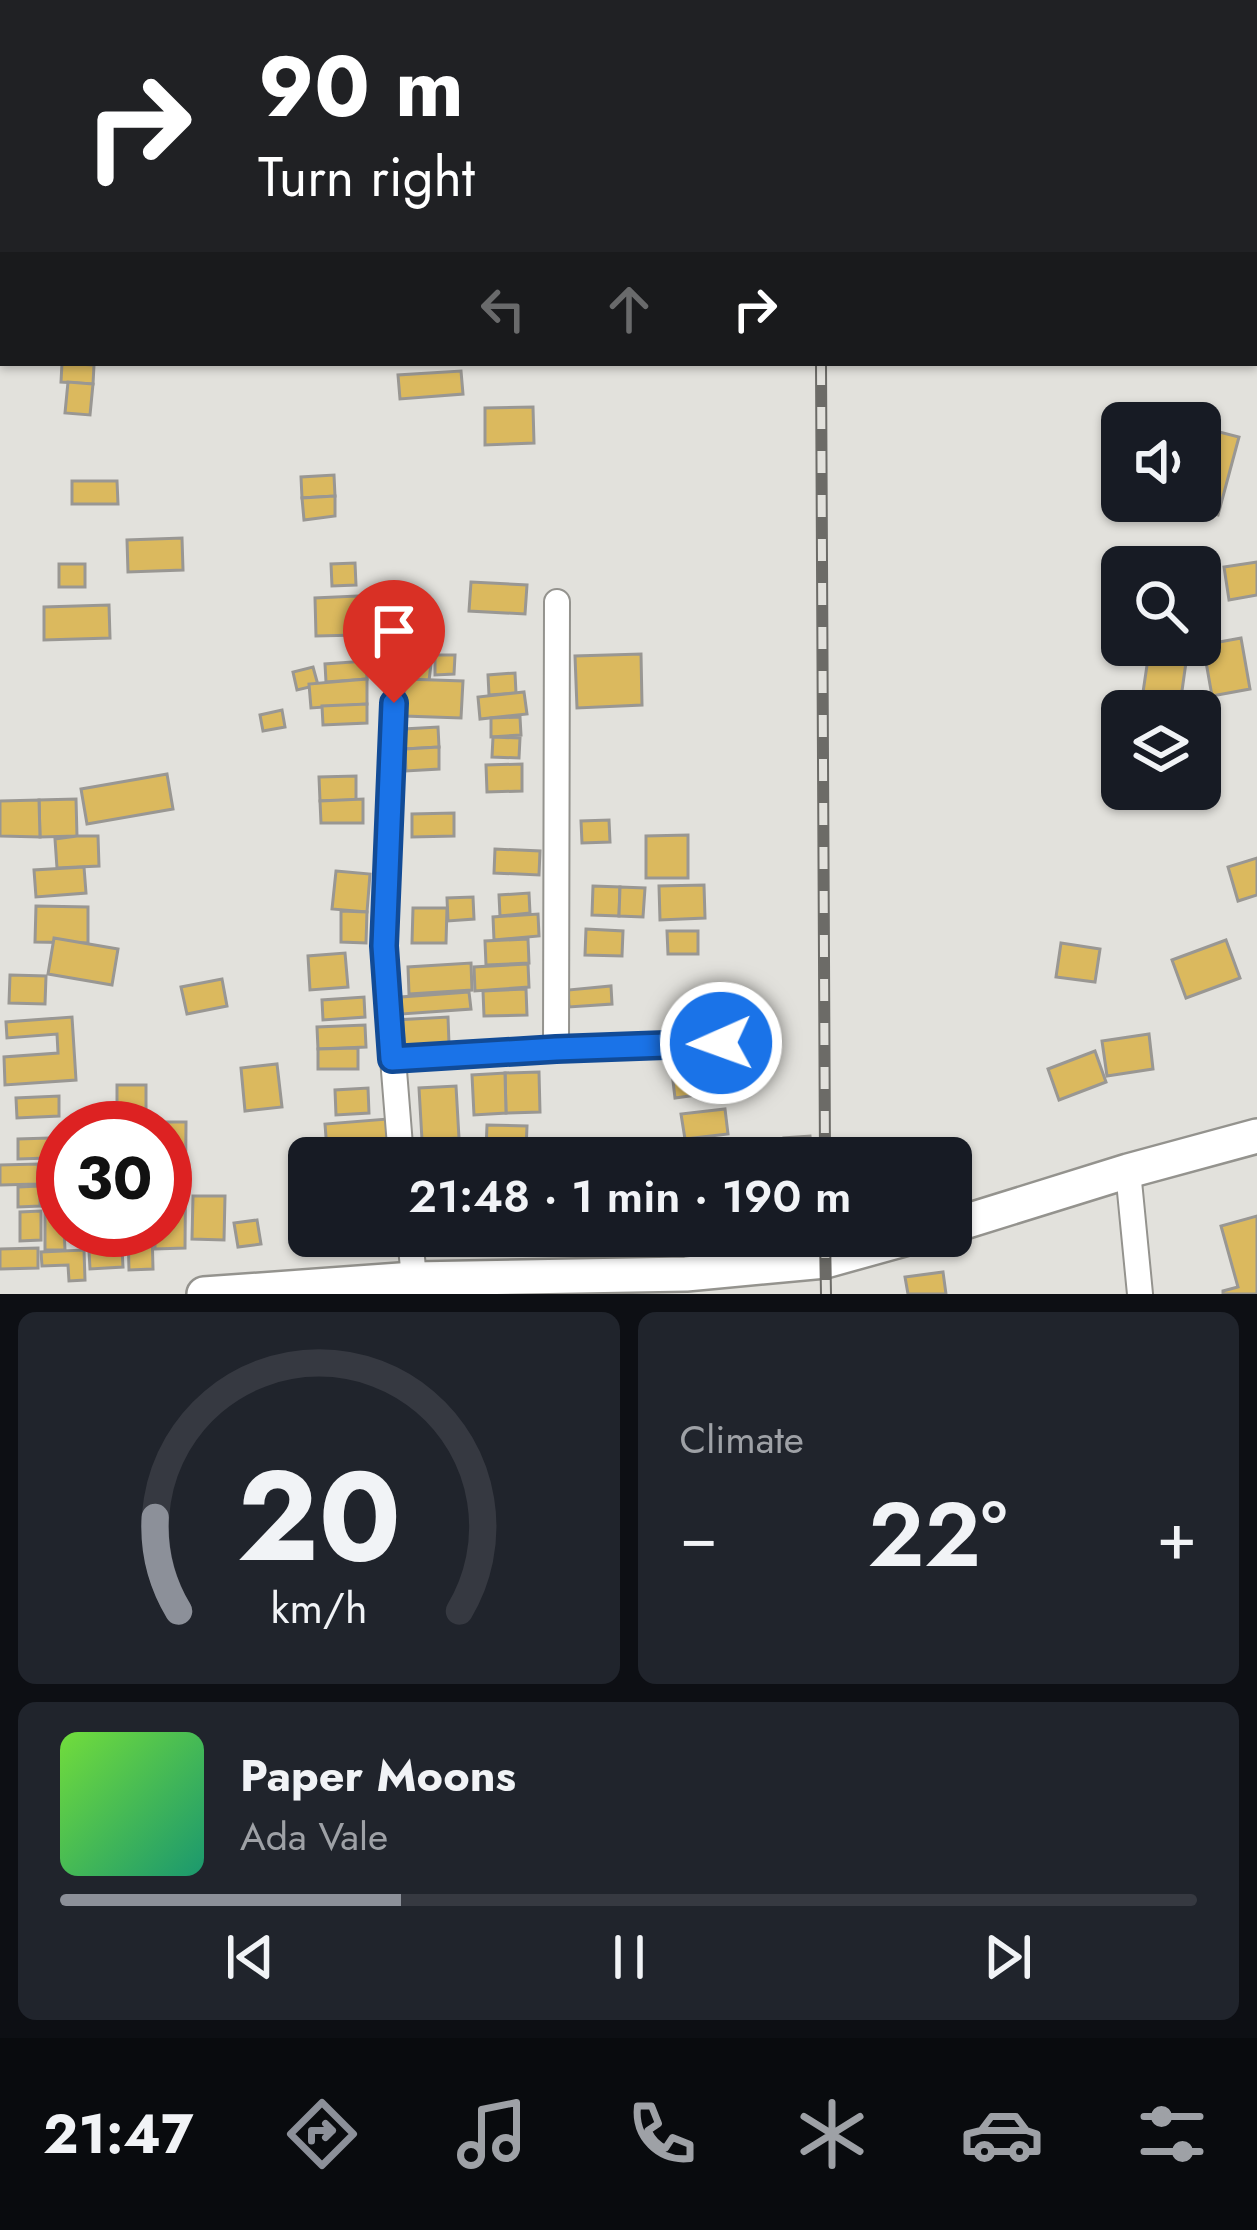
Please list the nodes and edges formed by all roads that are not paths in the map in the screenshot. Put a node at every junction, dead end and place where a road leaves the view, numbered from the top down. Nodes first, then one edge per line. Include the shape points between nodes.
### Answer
1 (557, 602) dead end
2 (394, 703) dead end
3 (721, 1043) dead end
4 (556, 1049) junction
5 (392, 1059) junction
6 (1257, 1136) edge
7 (399, 1137) edge
8 (1128, 1171) junction
9 (972, 1219) edge
10 (411, 1257) edge
11 (840, 1257) edge
12 (413, 1279) junction
13 (204, 1294) edge
14 (1140, 1294) edge

1 - 4 street
2 - 5 street via 384,946
3 - 4 street
4 - 5 street
5 - 7 street
6 - 8 main road
8 - 9 main road
8 - 14 street
10 - 12 street
11 - 12 main road via 686,1274
12 - 13 main road

